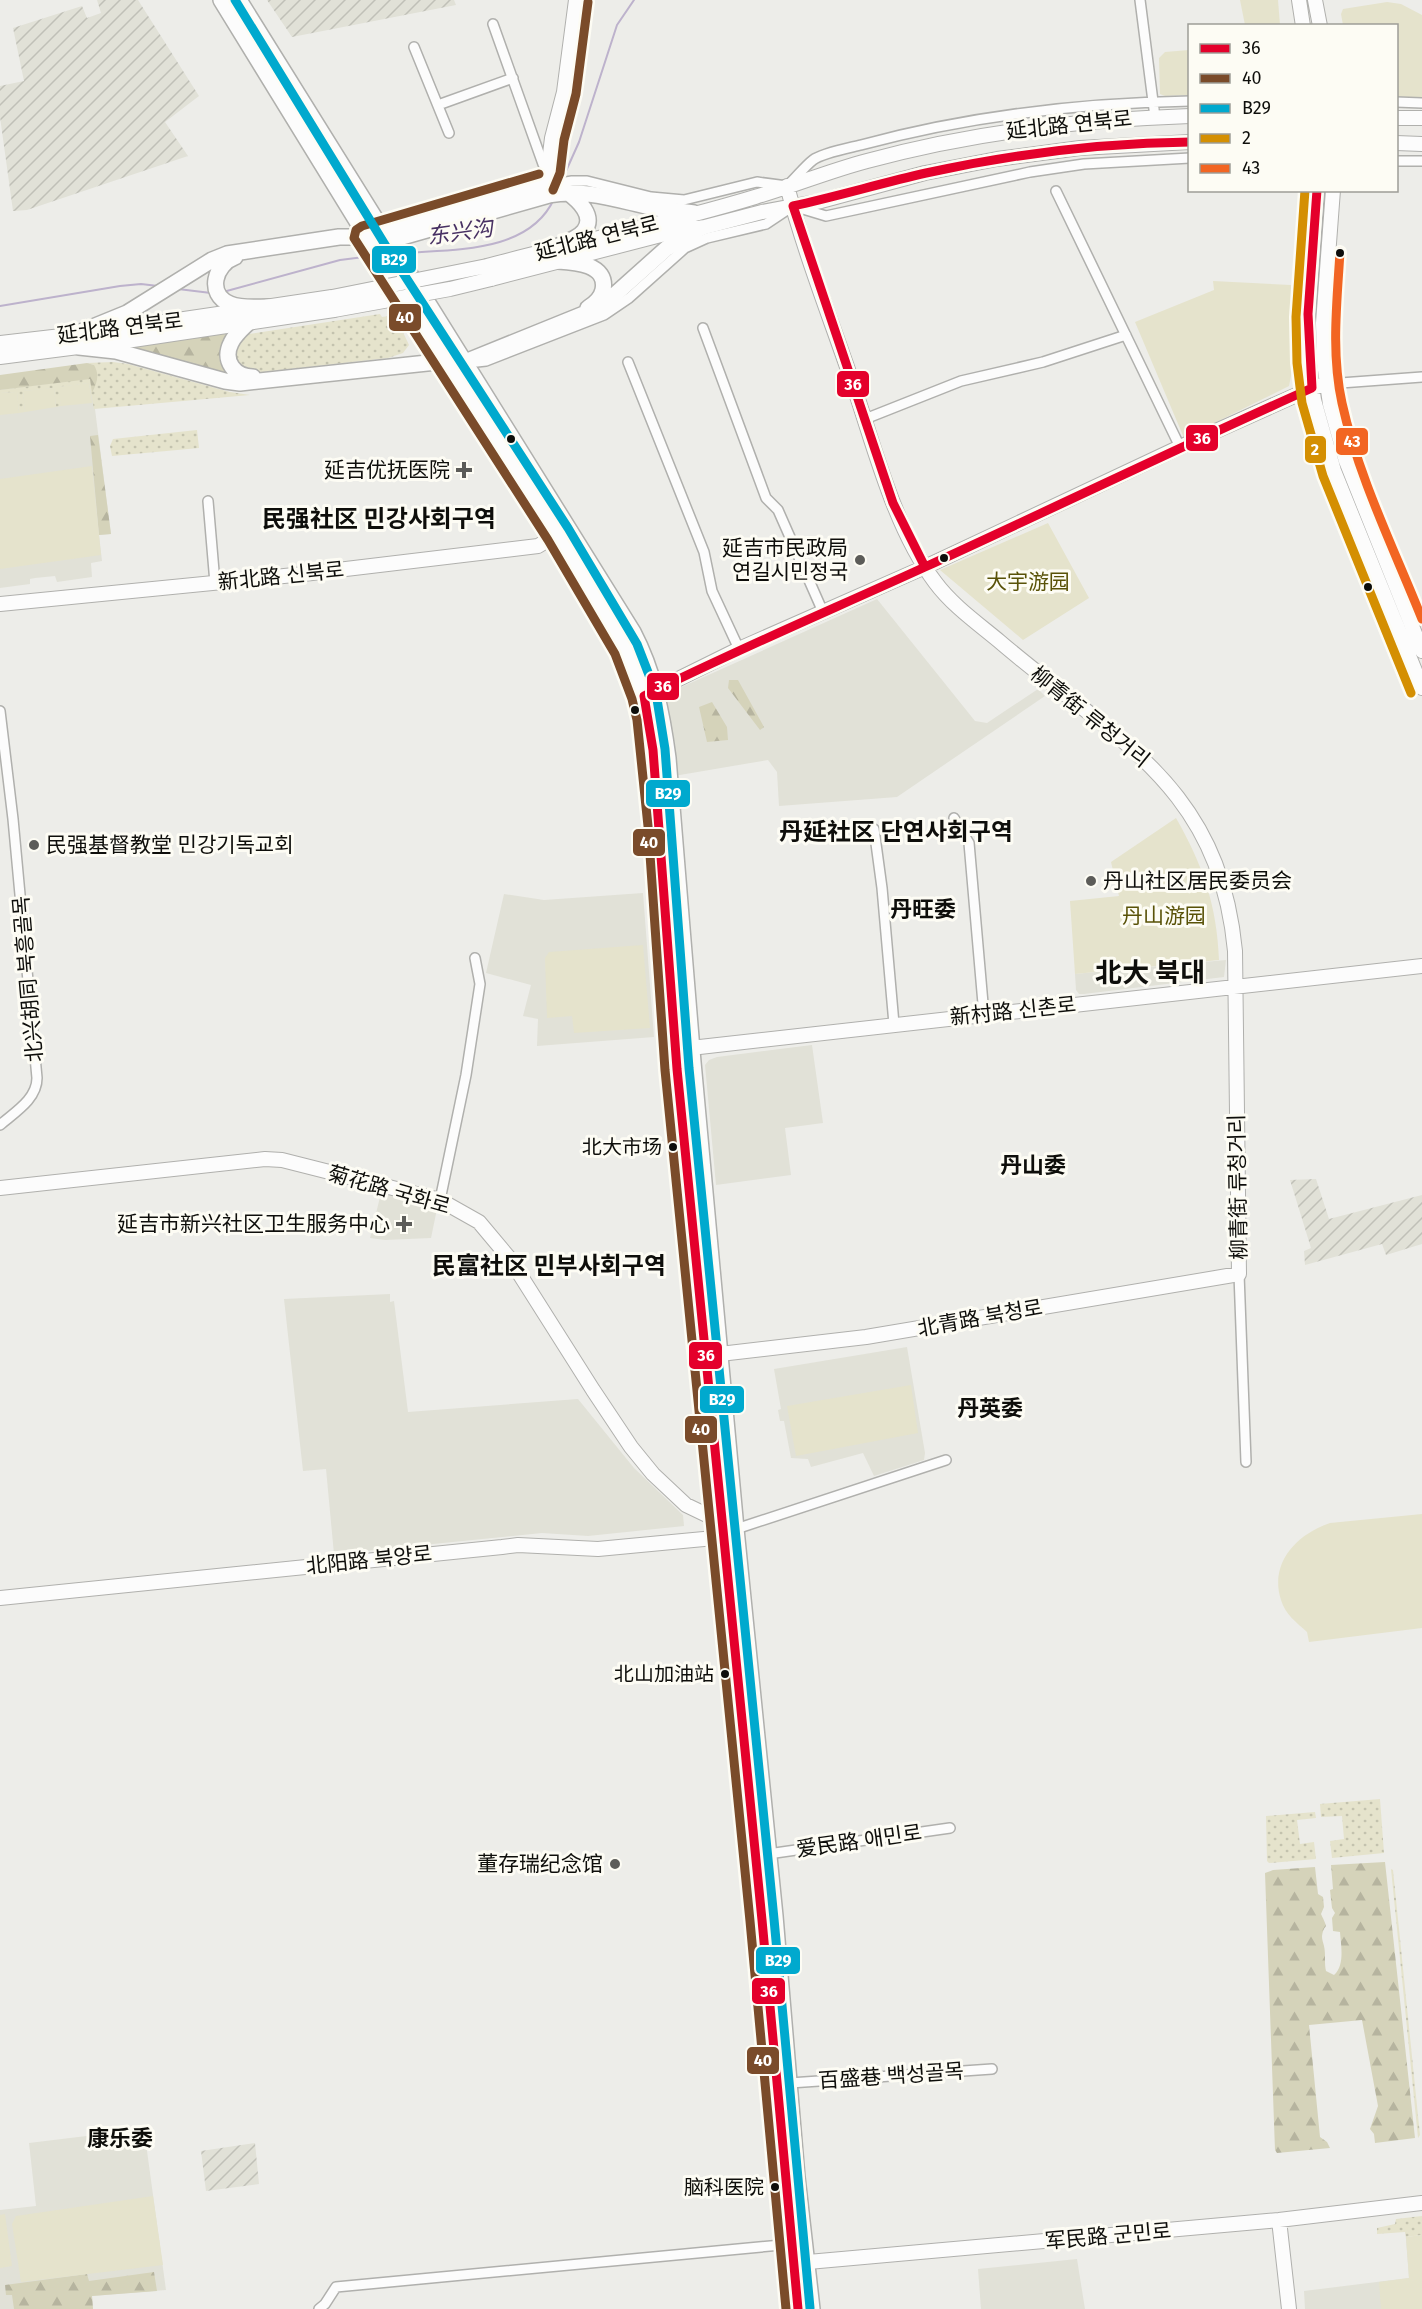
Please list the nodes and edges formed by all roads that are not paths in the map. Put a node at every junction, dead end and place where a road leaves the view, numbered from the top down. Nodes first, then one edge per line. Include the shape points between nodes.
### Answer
1 (221, 0) edge
2 (239, 0) edge
3 (576, 0) edge
4 (1140, 0) edge
5 (1299, 0) edge
6 (1315, 0) edge
7 (493, 24) dead end
8 (1303, 24) edge
9 (1320, 24) edge
10 (414, 47) dead end
11 (513, 78) junction
12 (1153, 101) junction
13 (1188, 101) edge
14 (1398, 102) edge
15 (1422, 103) edge
16 (438, 105) junction
17 (1188, 116) edge
18 (1155, 117) junction
19 (1398, 118) edge
20 (1422, 118) edge
21 (449, 133) dead end
22 (1188, 142) edge
23 (1398, 143) edge
24 (1422, 144) edge
25 (1188, 158) edge
26 (1398, 161) edge
27 (1422, 161) edge
28 (548, 170) junction
29 (788, 186) junction
30 (557, 187) junction
31 (1056, 191) dead end
32 (1317, 192) edge
33 (1333, 192) edge
34 (793, 206) junction
35 (694, 213) junction
36 (700, 228) junction
37 (387, 240) junction
38 (368, 241) junction
39 (556, 254) junction
40 (333, 304) junction
41 (269, 307) junction
42 (250, 321) junction
43 (703, 328) dead end
44 (1126, 335) junction
45 (79, 340) junction
46 (0, 343) edge
47 (0, 357) edge
48 (445, 360) junction
49 (464, 360) junction
50 (628, 362) dead end
51 (1422, 377) edge
52 (1327, 384) junction
53 (1312, 388) junction
54 (865, 419) junction
55 (1180, 447) junction
56 (208, 501) dead end
57 (563, 531) junction
58 (925, 567) junction
59 (215, 583) junction
60 (0, 604) edge
61 (823, 612) junction
62 (739, 649) junction
63 (1422, 651) edge
64 (1422, 688) edge
65 (650, 692) junction
66 (0, 711) edge
67 (954, 818) dead end
68 (874, 829) dead end
69 (475, 958) dead end
70 (1422, 966) edge
71 (1235, 987) junction
72 (984, 1015) junction
73 (894, 1024) junction
74 (684, 1048) junction
75 (0, 1125) edge
76 (0, 1188) edge
77 (440, 1200) junction
78 (1239, 1274) junction
79 (720, 1354) junction
80 (946, 1460) dead end
81 (1246, 1462) dead end
82 (728, 1529) junction
83 (0, 1598) edge
84 (950, 1828) dead end
85 (768, 1854) junction
86 (992, 2069) dead end
87 (790, 2083) junction
88 (1422, 2202) edge
89 (1279, 2220) junction
90 (792, 2244) junction
91 (800, 2263) junction
92 (319, 2309) edge
93 (798, 2309) edge
94 (812, 2309) edge
95 (1289, 2309) edge

1 - 38 main road
2 - 37 main road
3 - 28 street via 564,92
4 - 12 street
5 - 8 street
6 - 9 street
7 - 11 street
10 - 16 street
11 - 16 street
11 - 28 street
12 - 13 street
12 - 18 street
12 - 29 street via 1012,114 899,135 814,159
14 - 15 street
16 - 21 street
17 - 18 street, 延北路 연북로
18 - 29 street, 延北路 연북로 via 1062,124 970,138 867,161
19 - 20 street
22 - 34 street, 延北路 연북로 via 1098,147 998,159
23 - 24 street
25 - 34 street via 1084,164 1030,172 826,216
26 - 27 street
28 - 30 street
29 - 30 street via 757,182 677,200 587,181
29 - 34 street, 柳青街 류청거리
29 - 35 street, 延北路 연북로
30 - 35 main road
30 - 37 main road
30 - 39 main road via 583,205 588,219 583,232
31 - 44 street
32 - 53 street via 1308,317
33 - 52 street via 1323,323
34 - 36 street, 延北路 연북로
34 - 49 street via 766,224 707,238 685,248 604,315 486,362
34 - 54 street, 柳青街 류청거리
35 - 39 street, 延北路 연북로
36 - 39 street, 延北路 연북로
36 - 49 main road via 668,248 601,307
37 - 38 street
37 - 49 main road
38 - 41 main road via 234,257 224,263 217,273 217,290 227,303
38 - 45 main road via 339,237 227,254
38 - 48 main road
39 - 40 street, 延北路 연북로, bridge via 489,273
39 - 49 main road via 593,268 602,277 603,289 597,302
40 - 41 street, 延北路 연북로
40 - 42 street, 延北路 연북로
41 - 45 street, 延北路 연북로 via 96,333
42 - 45 street, 延北路 연북로 via 133,340
42 - 48 main road via 228,352 232,367 245,377
43 - 61 street via 766,498 778,510
44 - 54 street via 1043,362 961,381
44 - 55 street
45 - 46 street, 延北路 연북로
45 - 47 street, 延北路 연북로
45 - 48 main road via 240,383
48 - 57 main road
49 - 57 main road
50 - 62 street via 704,552 712,591
51 - 52 street
52 - 53 street
52 - 63 street via 1346,460
53 - 55 street
53 - 64 street via 1334,471
54 - 58 street, 柳青街 류청거리 via 893,503
55 - 58 street
56 - 59 street
57 - 59 street, 新北路 신북로 via 538,546
57 - 65 main road
58 - 61 street
58 - 71 street, 柳青街 류청거리 via 952,602 1137,751 1175,792 1203,835 1226,893 1235,951
59 - 60 street, 新北路 신북로
61 - 62 street
62 - 65 street
65 - 74 main road
66 - 75 street, 北兴胡同 북흥골목 via 37,1084 30,1099
67 - 72 street via 969,843
68 - 73 street
69 - 77 street via 480,984
70 - 71 street, 新村路 신촌로
71 - 72 street, 新村路 신촌로
71 - 78 street, 柳青街 류청거리
72 - 73 street, 新村路 신촌로
73 - 74 street, 新村路 신촌로
74 - 79 main road
74 - 82 main road
76 - 77 street, 菊花路 국화로 via 266,1159
77 - 82 street, 菊花路 국화로 via 479,1222 494,1238 598,1399 652,1474 686,1505
78 - 79 street, 北青路 북청로 via 866,1337
78 - 81 street
79 - 82 main road
80 - 82 street
82 - 83 street, 北阳路 북양로 via 598,1549 502,1547
82 - 85 main road
82 - 90 main road
84 - 85 street, 爱民路 애민로
85 - 87 main road
86 - 87 street, 百盛巷 백성골목
87 - 91 main road
88 - 89 street, 军民路 군민로
89 - 91 street, 军民路 군민로
89 - 95 street
90 - 91 main road
90 - 92 street via 336,2288
91 - 93 main road
91 - 94 main road

